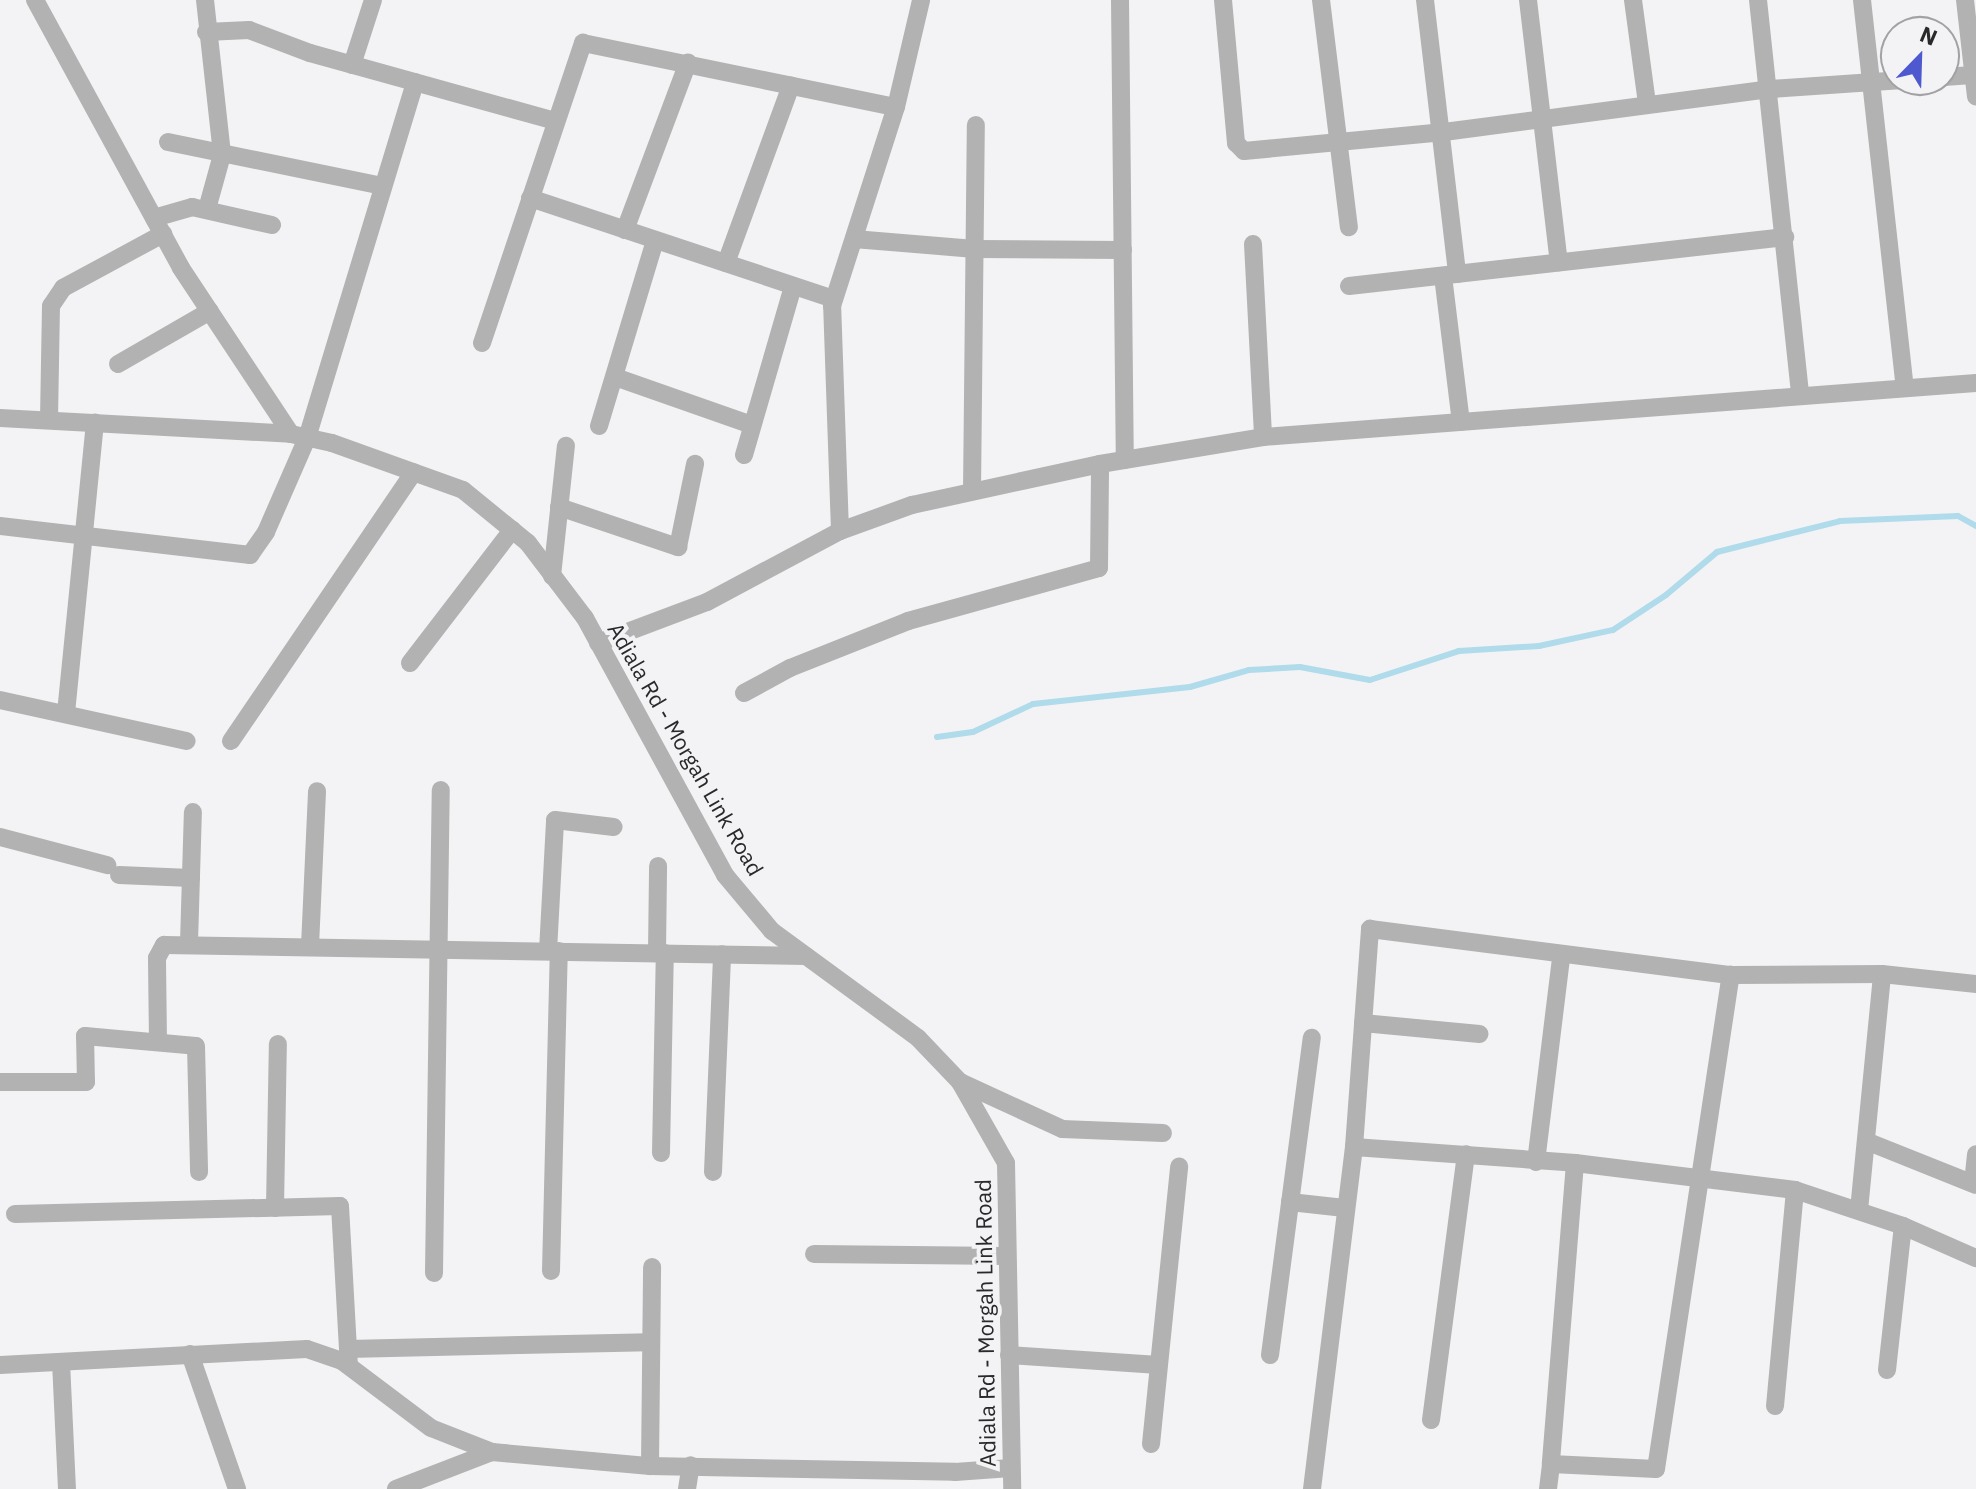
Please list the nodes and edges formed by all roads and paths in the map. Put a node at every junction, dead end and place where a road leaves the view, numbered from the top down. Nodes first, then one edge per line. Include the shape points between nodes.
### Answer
1 (35, 0) edge
2 (205, 0) edge
3 (373, 0) edge
4 (921, 0) edge
5 (1120, 0) edge
6 (1223, 0) edge
7 (1321, 0) edge
8 (1425, 0) edge
9 (1528, 0) edge
10 (1633, 0) edge
11 (1758, 0) edge
12 (1862, 0) edge
13 (1965, 0) edge
14 (206, 32) junction
15 (688, 62) junction
16 (352, 65) junction
17 (1975, 75) edge
18 (1880, 81) edge
19 (415, 82) junction
20 (1872, 82) junction
21 (791, 85) junction
22 (1771, 89) junction
23 (1976, 96) edge
24 (1647, 104) junction
25 (896, 107) junction
26 (1545, 116) junction
27 (556, 121) junction
28 (976, 125) dead end
29 (1444, 132) junction
30 (168, 142) dead end
31 (1340, 142) junction
32 (222, 155) junction
33 (383, 186) junction
34 (530, 198) junction
35 (207, 209) junction
36 (272, 225) dead end
37 (158, 226) junction
38 (1349, 227) dead end
39 (625, 230) junction
40 (1785, 237) junction
41 (854, 239) junction
42 (655, 240) junction
43 (1253, 244) dead end
44 (975, 249) junction
45 (1123, 250) junction
46 (1559, 262) junction
47 (726, 263) junction
48 (1450, 275) junction
49 (793, 286) junction
50 (1349, 286) dead end
51 (834, 299) junction
52 (210, 311) junction
53 (482, 343) dead end
54 (118, 364) dead end
55 (615, 377) junction
56 (1976, 383) edge
57 (1905, 387) junction
58 (1800, 395) junction
59 (0, 418) edge
60 (49, 420) junction
61 (95, 422) junction
62 (1461, 422) junction
63 (752, 425) junction
64 (599, 426) dead end
65 (299, 436) junction
66 (1263, 437) junction
67 (566, 446) dead end
68 (744, 455) dead end
69 (1125, 460) junction
70 (695, 464) dead end
71 (1100, 464) junction
72 (414, 472) junction
73 (972, 491) junction
74 (559, 507) junction
75 (0, 526) edge
76 (512, 530) junction
77 (840, 531) junction
78 (84, 534) junction
79 (552, 576) junction
80 (598, 643) junction
81 (410, 663) dead end
82 (744, 693) dead end
83 (0, 700) edge
84 (66, 713) junction
85 (187, 741) dead end
86 (231, 741) dead end
87 (441, 790) dead end
88 (317, 791) dead end
89 (193, 812) dead end
90 (614, 827) dead end
91 (0, 837) edge
92 (658, 866) dead end
93 (191, 878) junction
94 (189, 943) junction
95 (310, 946) junction
96 (443, 949) junction
97 (554, 951) junction
98 (661, 953) junction
99 (722, 954) junction
100 (806, 956) junction
101 (1561, 957) junction
102 (1882, 974) junction
103 (1731, 975) junction
104 (1976, 984) edge
105 (1363, 1023) junction
106 (1479, 1034) dead end
107 (1312, 1038) dead end
108 (158, 1042) junction
109 (278, 1044) dead end
110 (0, 1082) edge
111 (960, 1082) junction
112 (1163, 1133) dead end
113 (1866, 1141) junction
114 (1354, 1147) junction
115 (661, 1153) dead end
116 (1466, 1154) junction
117 (1976, 1154) edge
118 (1536, 1162) junction
119 (1575, 1163) junction
120 (1179, 1166) dead end
121 (199, 1172) dead end
122 (713, 1172) dead end
123 (1697, 1181) junction
124 (1974, 1184) edge
125 (1795, 1190) junction
126 (1290, 1202) junction
127 (275, 1208) junction
128 (1345, 1208) junction
129 (1859, 1210) junction
130 (15, 1214) dead end
131 (1903, 1226) junction
132 (814, 1254) dead end
133 (1007, 1256) junction
134 (1976, 1258) edge
135 (652, 1267) dead end
136 (551, 1271) dead end
137 (434, 1273) dead end
138 (648, 1342) junction
139 (190, 1354) junction
140 (1009, 1355) junction
141 (1270, 1355) dead end
142 (349, 1358) junction
143 (61, 1362) junction
144 (0, 1365) edge
145 (1159, 1365) junction
146 (1887, 1370) dead end
147 (1775, 1406) dead end
148 (1431, 1420) dead end
149 (1151, 1444) dead end
150 (492, 1452) junction
151 (1551, 1464) junction
152 (691, 1465) junction
153 (650, 1466) junction
154 (1011, 1468) junction
155 (402, 1488) edge
156 (67, 1489) edge
157 (237, 1489) edge
158 (687, 1489) edge
159 (1012, 1489) edge
160 (1312, 1489) edge
161 (1548, 1489) edge

1 - 37 street
2 - 14 street
3 - 16 street
4 - 25 street
5 - 45 street
6 - 31 street via 1237,149
7 - 31 street
8 - 29 street
9 - 26 street
10 - 24 street
11 - 22 street
12 - 20 street
13 - 17 street
14 - 16 street via 249,30
14 - 32 street
15 - 21 street
15 - 27 street via 583,43
15 - 39 street
16 - 19 street
17 - 23 street
18 - 20 street
19 - 27 street
19 - 33 street
20 - 22 street
20 - 57 street
21 - 25 street
21 - 47 street
22 - 24 street
22 - 40 street
24 - 26 street
25 - 41 street
26 - 29 street
26 - 46 street
27 - 34 street
28 - 44 street
29 - 31 street
29 - 48 street
30 - 32 street
31 - 38 street
32 - 33 street
32 - 35 street
33 - 65 street
34 - 39 street
34 - 53 street
35 - 36 street
35 - 37 street via 192,207
37 - 52 street
37 - 60 street via 63,288 51,306
39 - 42 street
40 - 46 street
40 - 58 street
41 - 44 street
41 - 51 street
42 - 47 street
42 - 55 street
43 - 66 street
44 - 45 street
44 - 73 street
45 - 69 street
46 - 48 street
47 - 49 street
48 - 50 street
48 - 62 street
49 - 51 street
49 - 63 street
51 - 77 street
52 - 54 street
52 - 65 street
55 - 63 street
55 - 64 street
56 - 57 street
57 - 58 street
58 - 62 street
59 - 60 street, Adiala Rd - Morgah Link Road
60 - 61 street, Adiala Rd - Morgah Link Road
61 - 65 street, Adiala Rd - Morgah Link Road
61 - 78 street
62 - 66 street
63 - 68 street
65 - 72 street, Adiala Rd - Morgah Link Road
65 - 78 street via 266,532 250,555
66 - 69 street
67 - 74 street
69 - 71 street
70 - 74 street via 678,547
71 - 73 street
71 - 82 street via 1099,568 908,621 790,668
72 - 76 street, Adiala Rd - Morgah Link Road via 463,490
72 - 86 street
73 - 77 street via 912,505
74 - 79 street
75 - 78 street
76 - 79 street, Adiala Rd - Morgah Link Road
76 - 81 street
77 - 80 street via 707,602
78 - 84 street
79 - 80 street, Adiala Rd - Morgah Link Road
80 - 100 street, Adiala Rd - Morgah Link Road via 725,875 772,931
83 - 84 street
84 - 85 street
87 - 96 street
88 - 95 street
89 - 93 street
90 - 97 street via 555,820
91 - 93 street via 113,870
92 - 98 street
93 - 94 street
94 - 95 street
94 - 108 street via 164,945 157,958
95 - 96 street
96 - 97 street
96 - 137 street
97 - 98 street
97 - 136 street
98 - 99 street
98 - 115 street
99 - 100 street
99 - 122 street
100 - 111 street, Adiala Rd - Morgah Link Road via 918,1038
101 - 103 street
101 - 105 street via 1370,929
101 - 118 street
102 - 103 street
102 - 104 street
102 - 113 street
103 - 123 street
105 - 106 street
105 - 114 street
107 - 126 street
108 - 110 street via 85,1036 86,1082
108 - 121 street via 196,1046
109 - 127 street
111 - 112 street via 1062,1129
111 - 133 street, Adiala Rd - Morgah Link Road via 1006,1163
113 - 124 street
113 - 129 street
114 - 116 street
114 - 128 street
116 - 118 street
116 - 148 street
117 - 124 street
118 - 119 street
119 - 123 street
119 - 151 street
120 - 145 street
123 - 125 street
123 - 151 street via 1656,1469
125 - 129 street
125 - 147 street
126 - 128 street
126 - 141 street
127 - 130 street
127 - 142 street via 340,1206
128 - 160 street
129 - 131 street
131 - 134 street
131 - 146 street
132 - 133 street
133 - 140 street, Adiala Rd - Morgah Link Road
135 - 138 street
138 - 142 street
138 - 153 street
139 - 142 street via 307,1349
139 - 143 street
139 - 157 street
140 - 145 street
140 - 154 street, Adiala Rd - Morgah Link Road
142 - 150 street via 431,1428
143 - 144 street
143 - 156 street
145 - 149 street
150 - 153 street
150 - 155 street
151 - 161 street
152 - 153 street
152 - 154 street via 955,1472
152 - 158 street
154 - 159 street, Adiala Rd - Morgah Link Road

